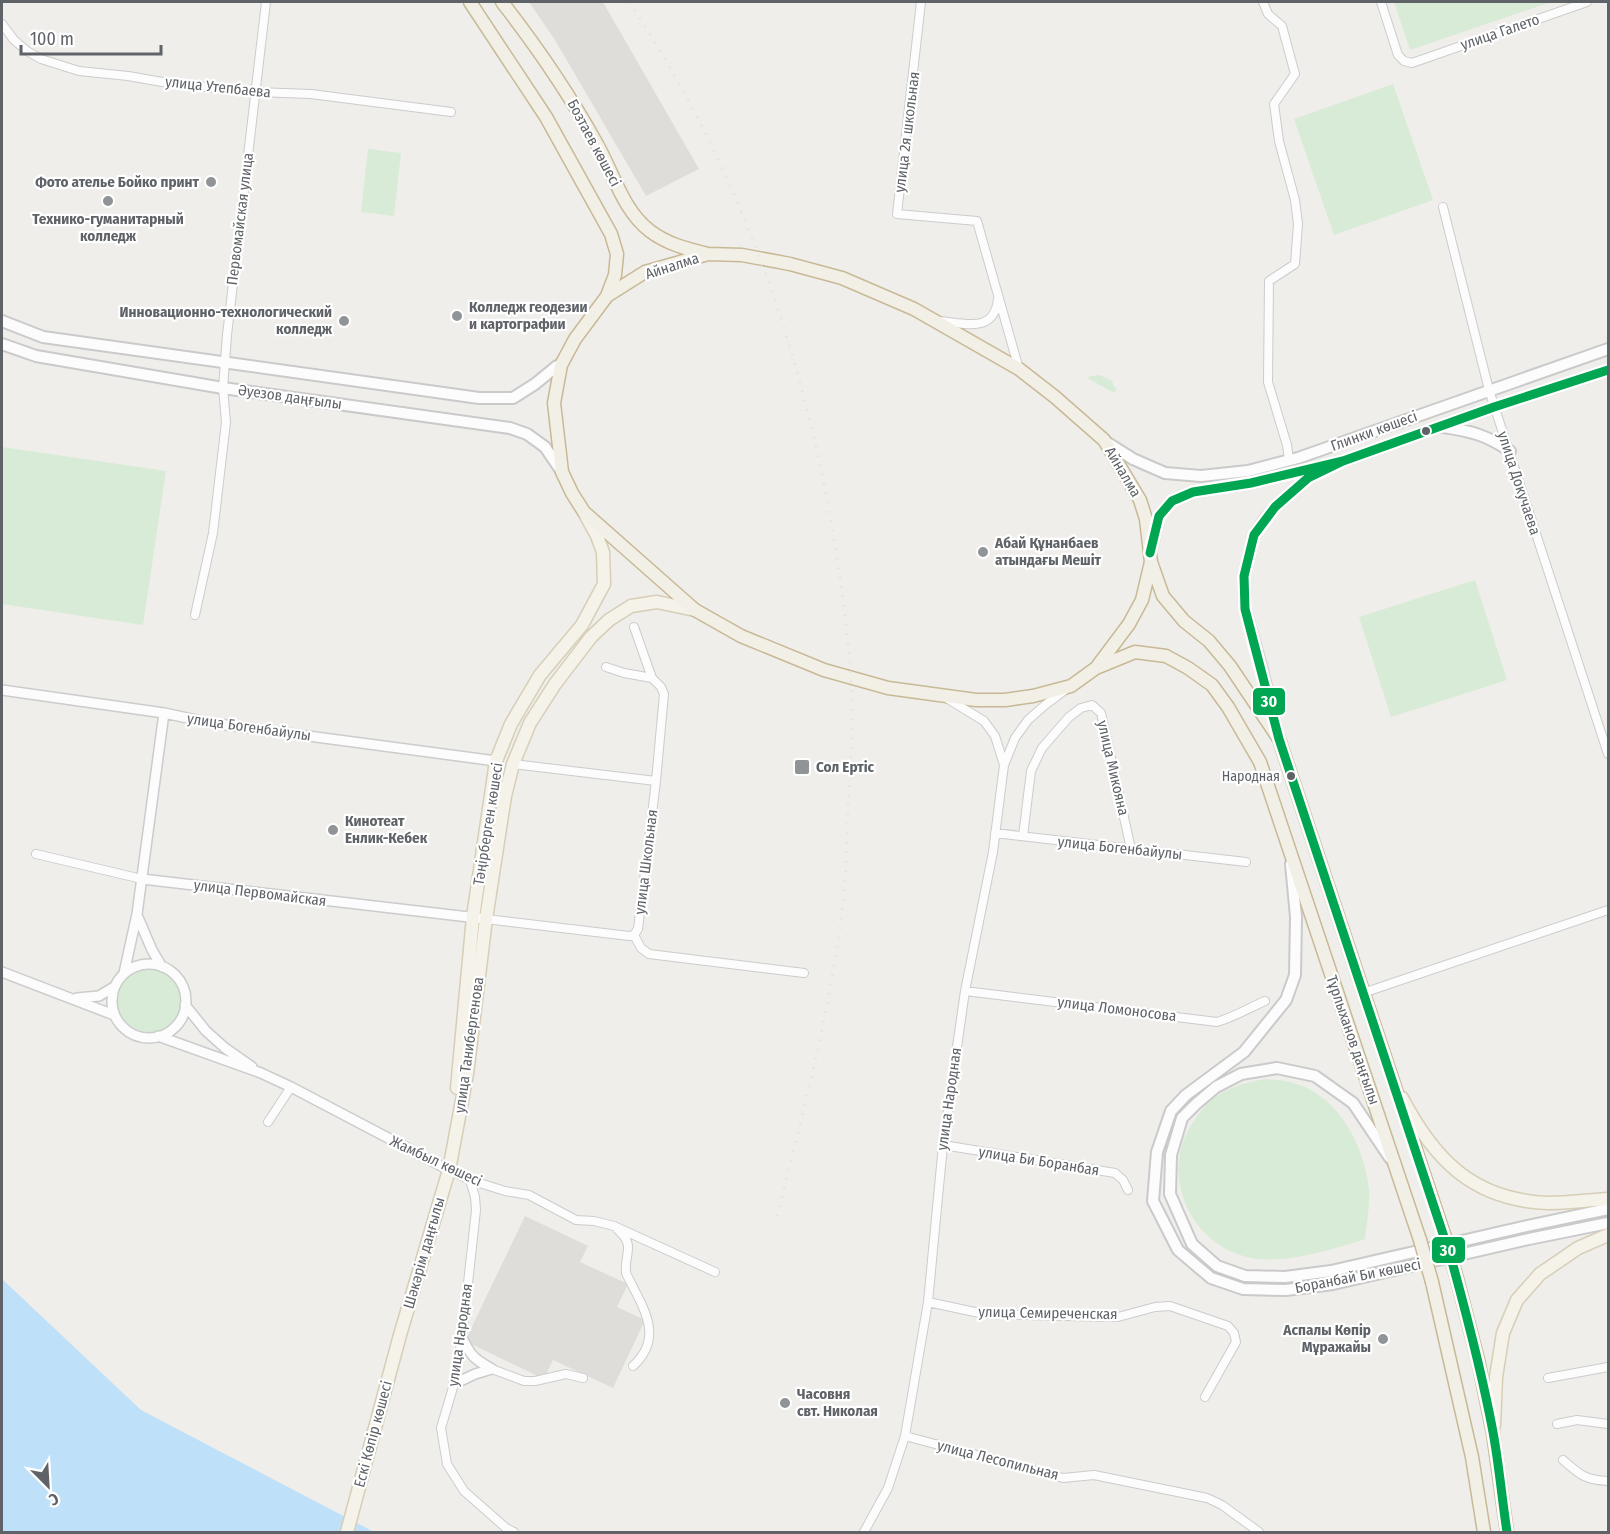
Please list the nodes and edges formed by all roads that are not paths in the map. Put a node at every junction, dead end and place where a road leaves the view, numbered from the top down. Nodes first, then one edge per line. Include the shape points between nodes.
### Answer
1 (266, 2) edge
2 (470, 2) edge
3 (502, 2) edge
4 (921, 2) edge
5 (1263, 2) edge
6 (1381, 2) edge
7 (1587, 2) edge
8 (2, 24) edge
9 (255, 92) junction
10 (451, 112) dead end
11 (1443, 207) dead end
12 (708, 254) junction
13 (999, 295) junction
14 (607, 296) junction
15 (937, 320) junction
16 (2, 321) edge
17 (2, 345) edge
18 (1608, 349) edge
19 (225, 363) junction
20 (561, 365) junction
21 (1019, 369) junction
22 (1608, 370) edge
23 (224, 388) junction
24 (1489, 390) junction
25 (1494, 407) junction
26 (1440, 427) junction
27 (1104, 441) junction
28 (1510, 451) junction
29 (1289, 460) junction
30 (1343, 461) junction
31 (562, 472) junction
32 (584, 512) junction
33 (1150, 558) junction
34 (695, 610) junction
35 (195, 615) dead end
36 (634, 627) dead end
37 (606, 667) dead end
38 (1096, 668) junction
39 (652, 678) junction
40 (1071, 686) junction
41 (2, 690) edge
42 (942, 695) junction
43 (164, 713) junction
44 (1279, 739) junction
45 (1608, 749) edge
46 (496, 761) junction
47 (513, 764) junction
48 (1004, 765) junction
49 (656, 781) junction
50 (995, 832) junction
51 (1023, 837) junction
52 (1131, 849) junction
53 (1290, 851) junction
54 (36, 854) dead end
55 (1246, 862) dead end
56 (141, 879) junction
57 (1608, 910) edge
58 (137, 914) junction
59 (479, 918) junction
60 (634, 935) junction
61 (162, 967) junction
62 (2, 972) edge
63 (124, 973) junction
64 (804, 973) dead end
65 (114, 987) junction
66 (965, 992) junction
67 (1363, 993) junction
68 (72, 998) junction
69 (1265, 1002) dead end
70 (185, 1005) junction
71 (114, 1015) junction
72 (158, 1036) junction
73 (261, 1073) junction
74 (1389, 1073) junction
75 (291, 1087) junction
76 (268, 1122) dead end
77 (943, 1145) junction
78 (1397, 1168) junction
79 (449, 1170) junction
80 (470, 1180) junction
81 (1128, 1190) dead end
82 (1608, 1199) edge
83 (1608, 1209) edge
84 (1608, 1223) edge
85 (614, 1226) junction
86 (1608, 1235) edge
87 (715, 1272) dead end
88 (928, 1302) junction
89 (400, 1335) joint
90 (462, 1338) junction
91 (633, 1366) dead end
92 (1608, 1367) edge
93 (492, 1369) junction
94 (582, 1378) dead end
95 (1548, 1378) dead end
96 (454, 1384) junction
97 (1205, 1397) dead end
98 (1557, 1424) dead end
99 (1608, 1424) edge
100 (1493, 1433) junction
101 (904, 1436) junction
102 (1563, 1460) dead end
103 (1608, 1481) edge
104 (347, 1533) edge
105 (514, 1533) edge
106 (864, 1533) edge
107 (1259, 1533) edge
108 (1484, 1533) edge
109 (1506, 1533) edge

1 - 9 street, Первомайская улица
2 - 14 highway, Бозтаев көшесі via 546,117 610,234 617,254
3 - 12 highway, Бозтаев көшесі via 566,93 638,220 674,245
4 - 13 street, улица 2я школьная via 897,214 976,221
5 - 29 street via 1268,14 1282,26 1295,74 1274,104 1295,201 1295,264 1269,281 1269,382
6 - 7 street, улица Галето via 1398,55 1404,62 1413,63
8 - 9 street, улица Утепбаева via 27,51 79,71
9 - 10 street, улица Утепбаева via 311,94
9 - 19 street, Первомайская улица
11 - 24 street, улица Докучаева
12 - 14 highway, Айналма via 645,272
12 - 15 highway, Айналма via 742,255 842,278
13 - 15 street via 997,311 983,323
13 - 21 street, улица 2я школьная
14 - 20 highway, Айналма via 574,339
15 - 21 highway, Айналма
16 - 19 main road, Әуезов даңғылы via 43,337
17 - 23 main road, Әуезов даңғылы via 36,356
18 - 24 main road, Глинки көшесі
19 - 20 main road, Әуезов даңғылы via 479,398 513,398
19 - 23 street, Первомайская улица
20 - 31 highway, Айналма via 554,403
21 - 27 highway, Айналма
22 - 25 main road, Глинки көшесі
23 - 31 main road, Әуезов даңғылы via 510,428 545,447
23 - 35 street, Первомайская улица via 226,422 213,533
24 - 25 street, улица Докучаева
24 - 29 main road, Глинки көшесі
25 - 26 main road, Глинки көшесі
25 - 28 street, улица Докучаева
26 - 28 main road via 1478,434
26 - 30 main road, Глинки көшесі
27 - 29 main road, Глинки көшесі via 1132,459 1165,472 1201,476 1248,471
27 - 33 highway, Айналма via 1140,500
28 - 45 street, улица Докучаева
30 - 33 main road, Глинки көшесі via 1193,492 1172,501 1159,516
30 - 44 main road via 1308,478 1270,512 1254,535 1244,576 1245,609
31 - 32 highway, Айналма
32 - 34 highway, Айналма
32 - 46 main road, Тәңірберген көшесі via 603,552 604,584 582,625 540,675 511,724
33 - 38 highway, Айналма via 1142,600
33 - 44 highway, Тұрлыханов даңғылы via 1163,596 1230,666
34 - 42 highway, Айналма via 741,636 824,670 888,688
34 - 47 main road, Тәңірберген көшесі via 657,602 631,606 609,620 555,684 530,723
36 - 39 street, улица Школьная
37 - 39 street
38 - 40 highway, Айналма
38 - 53 highway, Тұрлыханов даңғылы via 1135,652 1166,656 1212,685 1260,762
39 - 49 street, улица Школьная via 664,694
40 - 42 highway, Айналма via 1005,700
40 - 48 street, улица Народная via 1028,720
41 - 43 street, улица Богенбайулы
42 - 48 street via 984,721 995,736
43 - 46 street, улица Богенбайулы via 211,723
43 - 56 street
44 - 67 highway, Тұрлыханов даңғылы
46 - 59 main road, Тәңірберген көшесі
47 - 49 street
47 - 59 main road, Тәңірберген көшесі
48 - 50 street, улица Народная
49 - 60 street, улица Школьная via 638,929
50 - 51 street, улица Богенбайулы
50 - 66 street, улица Народная
51 - 52 street, улица Богенбайулы
51 - 52 street, улица Микояна via 1031,771 1042,748 1069,717 1092,705 1101,713
52 - 55 street, улица Богенбайулы
53 - 78 highway, Тұрлыханов даңғылы
53 - 84 main road, Боранбай Би көшесі via 1296,975 1286,1000 1244,1052 1186,1095 1171,1111 1157,1152 1153,1201 1178,1250 1210,1278 1243,1289 1286,1290 1333,1284
54 - 56 street, улица Первомайская
56 - 58 street
56 - 59 street, улица Первомайская
57 - 67 street
58 - 61 street
58 - 63 street
59 - 60 street, улица Школьная
59 - 79 main road, улица Танибергенова via 466,1074
60 - 64 street via 649,954
61 - 63 street via 138,965
61 - 70 street via 180,982
62 - 68 street
63 - 65 street
65 - 68 street via 92,998
65 - 71 street
66 - 69 street, улица Ломоносова via 1217,1022
66 - 77 street, улица Народная
67 - 74 highway, Тұрлыханов даңғылы
68 - 71 street
70 - 72 street via 176,1026
70 - 73 street, Жамбыл көшесі via 225,1048
71 - 72 street via 134,1035
72 - 73 street, Жамбыл көшесі
73 - 75 street, Жамбыл көшесі
74 - 82 main road via 1415,1122 1436,1151 1456,1172 1483,1189 1513,1199 1549,1203
74 - 100 highway, Тұрлыханов даңғылы, bridge via 1456,1275
75 - 76 street
75 - 79 street, Жамбыл көшесі
77 - 81 street, улица Би Боранбая via 1115,1173
77 - 88 street, улица Народная
78 - 83 main road, Боранбай Би көшесі via 1353,1103 1315,1076 1277,1068 1241,1074 1216,1087 1182,1118 1170,1155 1170,1194 1192,1244 1217,1266 1245,1276 1285,1277 1331,1271
78 - 108 highway, Тұрлыханов даңғылы, bridge via 1432,1282 1472,1457
79 - 80 street, Жамбыл көшесі
79 - 89 main road, Шәкәрім даңғылы
80 - 85 street, Жамбыл көшесі via 529,1195 576,1220
80 - 90 street, улица Народная via 476,1210
85 - 87 street, Жамбыл көшесі
85 - 91 street via 629,1246 626,1273 649,1322 649,1344
86 - 100 main road via 1578,1248 1540,1274 1517,1300 1503,1333
88 - 97 street, улица Семиреченская via 984,1314 1118,1317 1170,1306 1193,1313 1228,1326 1236,1342
88 - 101 street, улица Народная
89 - 104 main road, Ескі Көпір көшесі
90 - 93 street via 476,1360
90 - 96 street, улица Народная
92 - 95 street
93 - 94 street via 524,1381 566,1374
93 - 96 street
96 - 105 street, улица Народная via 441,1428 447,1464 464,1491
98 - 99 street via 1577,1420
100 - 109 highway, Тұрлыханов даңғылы
101 - 106 street, улица Народная via 888,1488
101 - 107 street, улица Лесопильная via 1063,1478 1094,1475 1207,1498
102 - 103 street via 1580,1476

